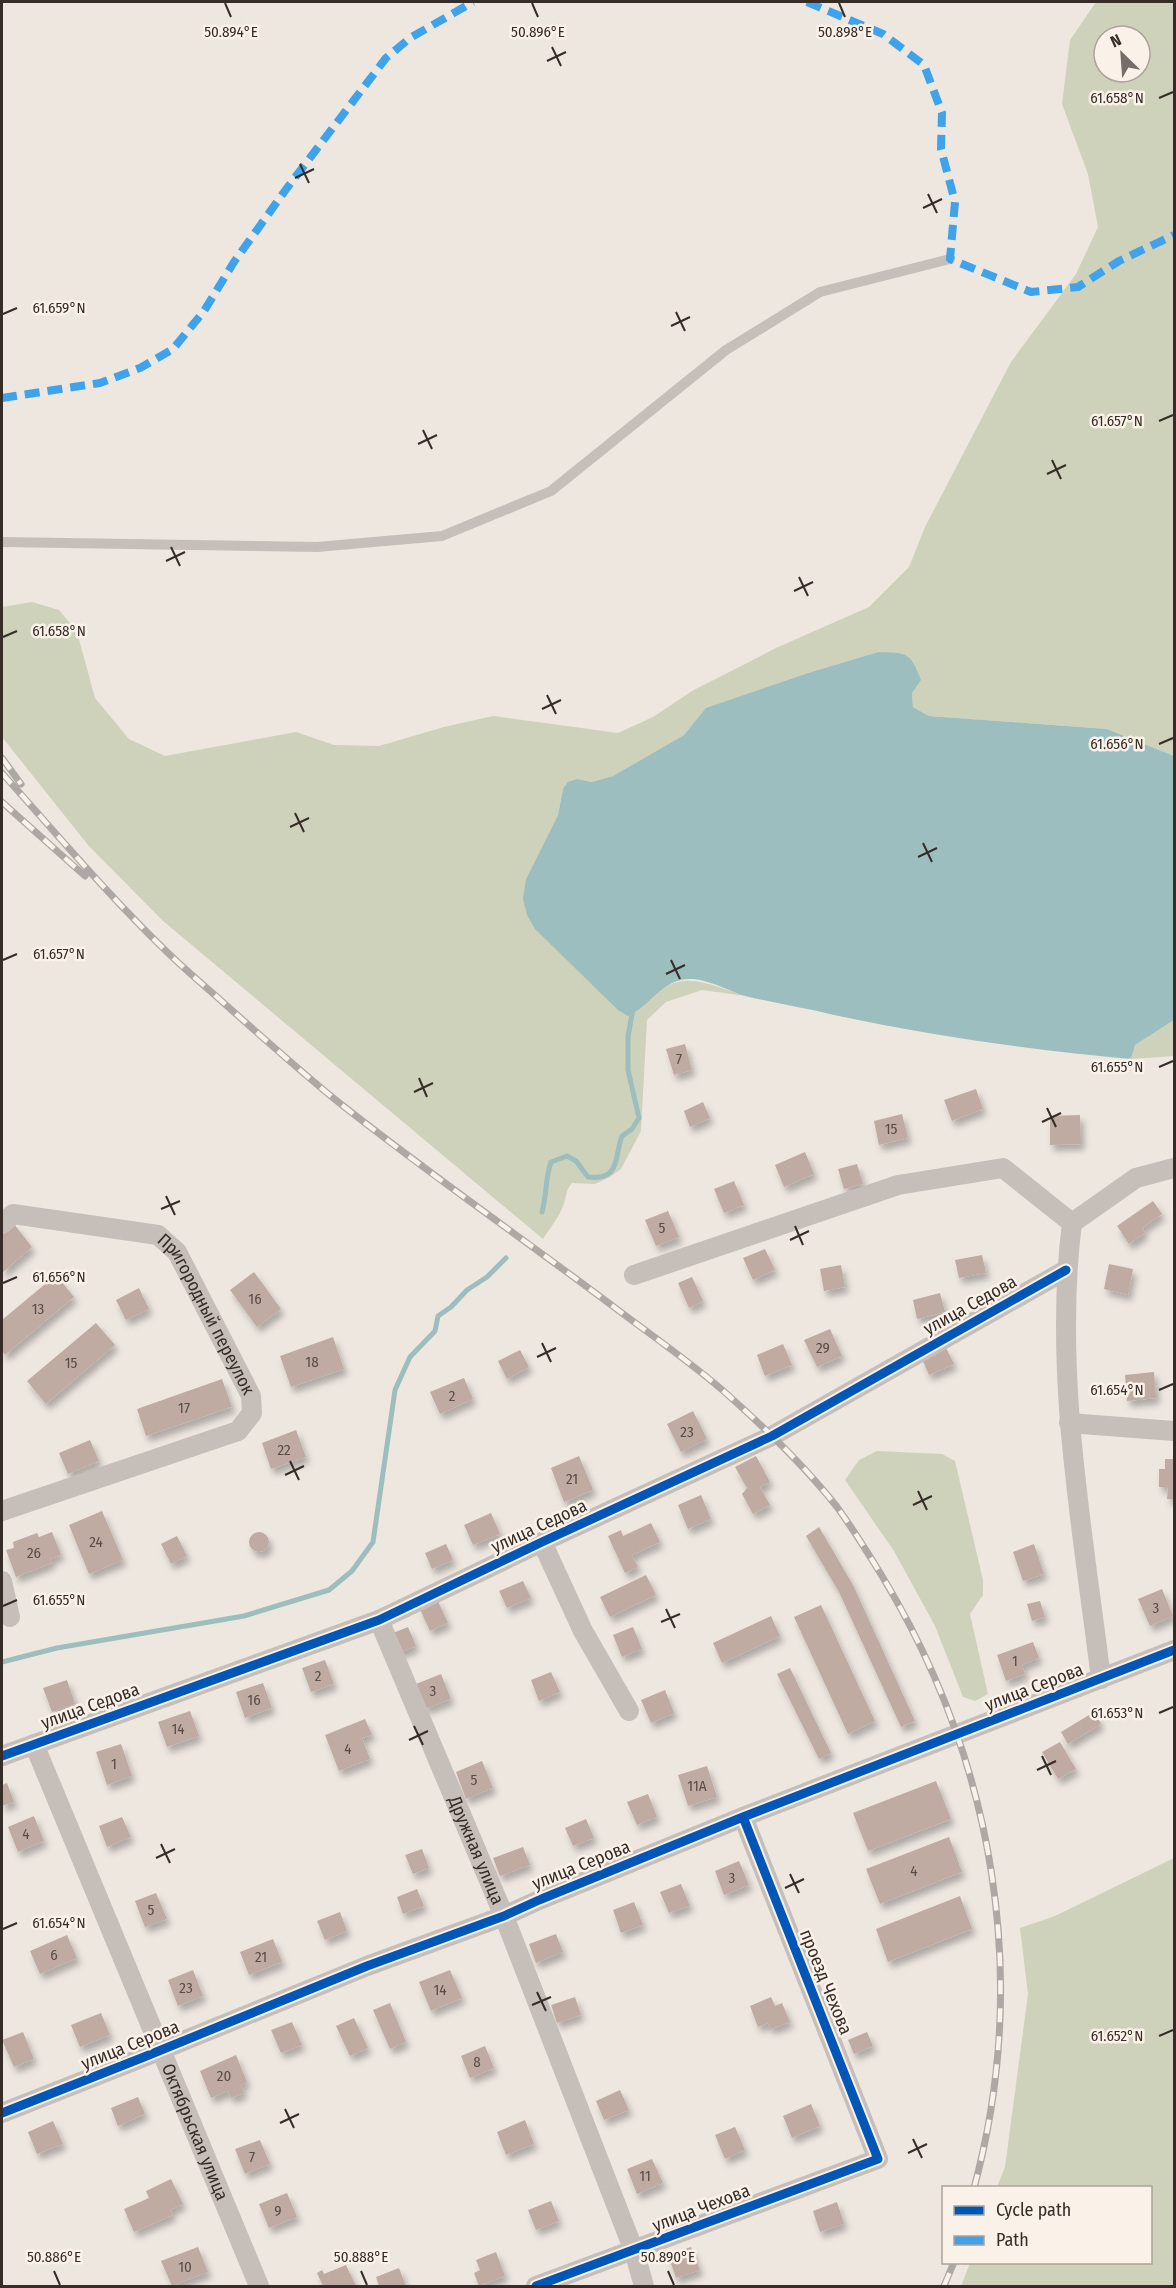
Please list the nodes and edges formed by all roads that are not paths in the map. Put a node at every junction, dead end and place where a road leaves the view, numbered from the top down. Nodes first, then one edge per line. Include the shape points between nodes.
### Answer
1 (950, 259) dead end
2 (2, 542) edge
3 (1174, 1168) edge
4 (7, 1219) edge
5 (1072, 1223) junction
6 (1066, 1270) junction
7 (634, 1275) dead end
8 (1069, 1423) junction
9 (1174, 1431) edge
10 (2, 1511) edge
11 (542, 1542) junction
12 (2, 1581) edge
13 (10, 1617) dead end
14 (379, 1620) junction
15 (1174, 1650) edge
16 (1101, 1679) junction
17 (629, 1711) dead end
18 (34, 1744) junction
19 (2, 1756) edge
20 (743, 1817) junction
21 (504, 1916) junction
22 (161, 2050) junction
23 (2, 2113) edge
24 (878, 2159) joint
25 (634, 2251) junction
26 (259, 2286) edge
27 (536, 2286) edge
28 (644, 2286) edge

1 - 2 lane via 820,292 726,350 551,491 442,536 317,547
3 - 5 street via 1136,1178
4 - 10 street, Пригородный переулок via 158,1235 177,1252 251,1396 252,1413 238,1431
5 - 6 street
5 - 7 street via 1003,1168 898,1185
6 - 8 street
6 - 11 street, улица Седова via 771,1436
8 - 9 street
8 - 16 street
11 - 14 street, улица Седова
11 - 17 street via 583,1630
12 - 13 street
14 - 18 street, улица Седова
14 - 21 street, Дружная улица
15 - 16 street, улица Серова
16 - 20 street, улица Серова
18 - 19 street, улица Седова
18 - 22 street, Октябрьская улица
20 - 21 street, улица Серова
20 - 24 street, проезд Чехова
21 - 22 street, улица Серова via 367,1966
21 - 25 street, Дружная улица
22 - 23 street, улица Серова
22 - 26 street, Октябрьская улица
24 - 25 street, улица Чехова
25 - 27 street, улица Чехова
25 - 28 street, Дружная улица

